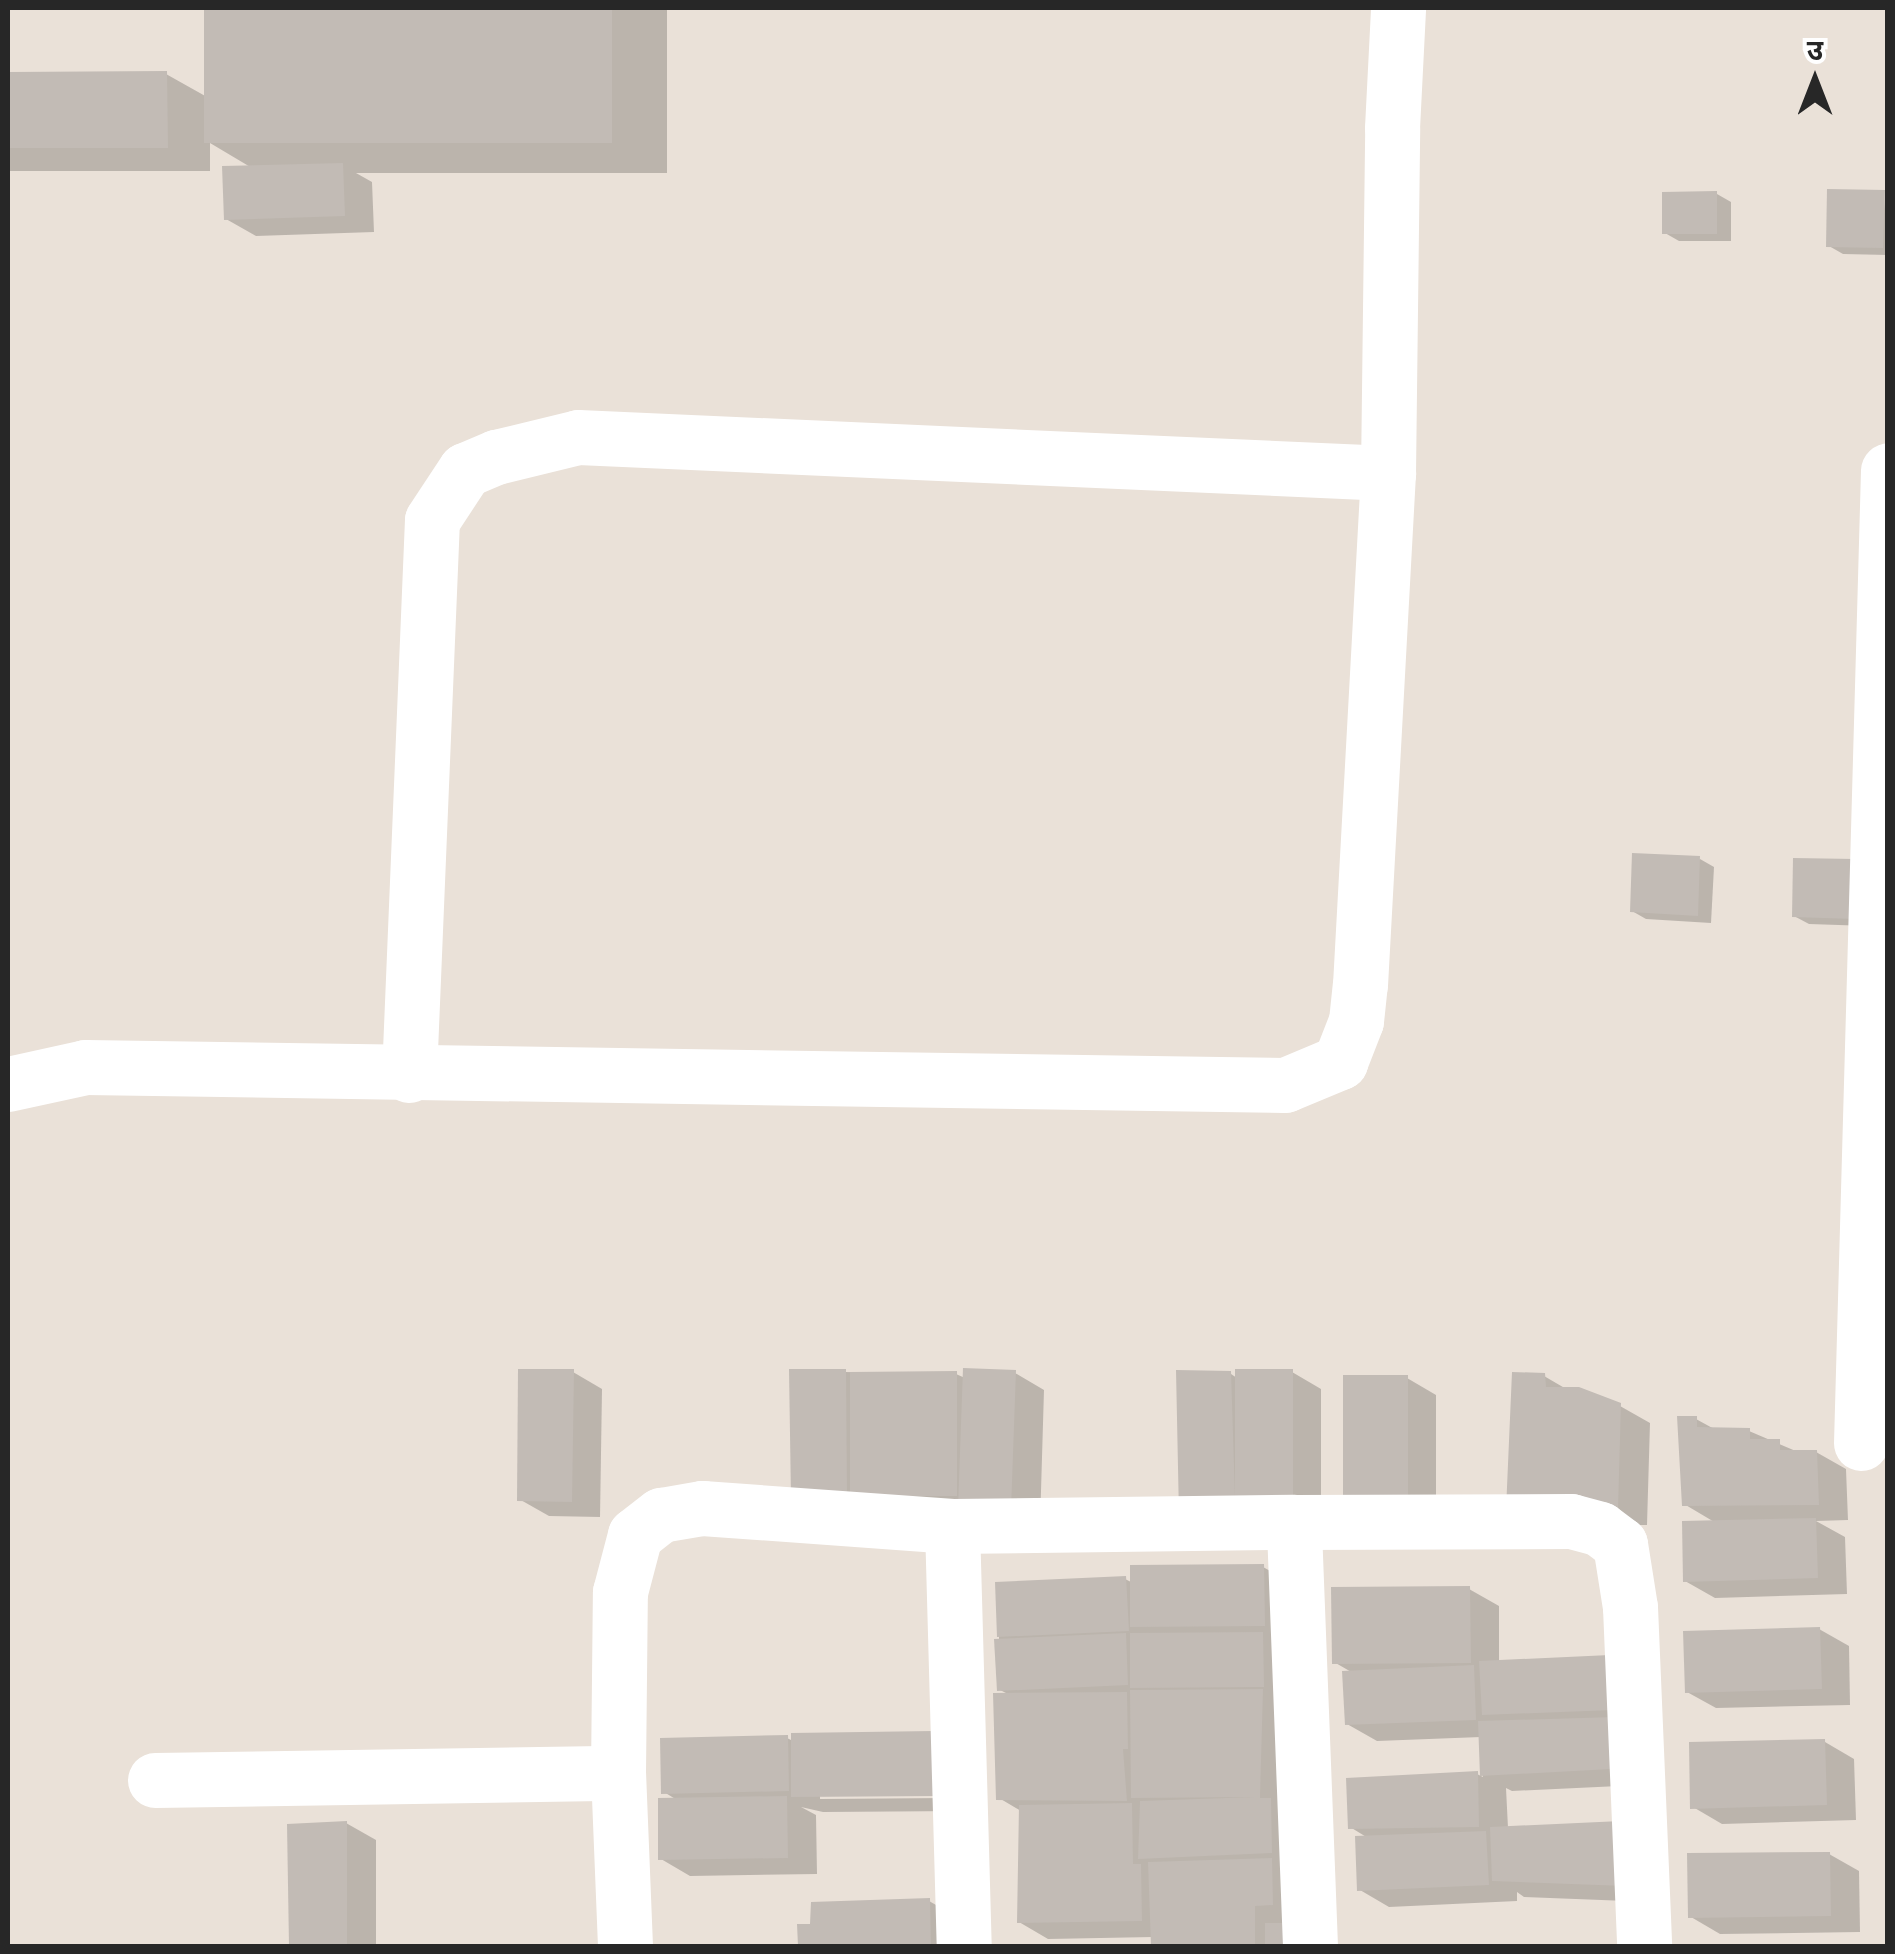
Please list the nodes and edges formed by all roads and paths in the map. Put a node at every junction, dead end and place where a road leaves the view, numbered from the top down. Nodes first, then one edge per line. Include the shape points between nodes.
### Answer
1 (1398, 8) edge
2 (1888, 470) edge
3 (1388, 473) junction
4 (410, 1076) junction
5 (8, 1084) edge
6 (1861, 1442) dead end
7 (1294, 1522) junction
8 (952, 1526) junction
9 (618, 1774) junction
10 (155, 1780) dead end
11 (625, 1946) edge
12 (964, 1946) edge
13 (1310, 1946) edge
14 (1644, 1946) edge

1 - 3 street
2 - 6 street
3 - 4 street via 1360,985 1356,1021 1340,1062 1285,1086
3 - 4 street via 578,436 465,470 432,520
4 - 5 street via 85,1067
7 - 8 street
7 - 13 street
7 - 14 street via 1571,1521 1600,1529 1620,1544 1630,1606
8 - 9 street via 702,1508 661,1515 635,1535 620,1592
8 - 12 street
9 - 10 street
9 - 11 street

